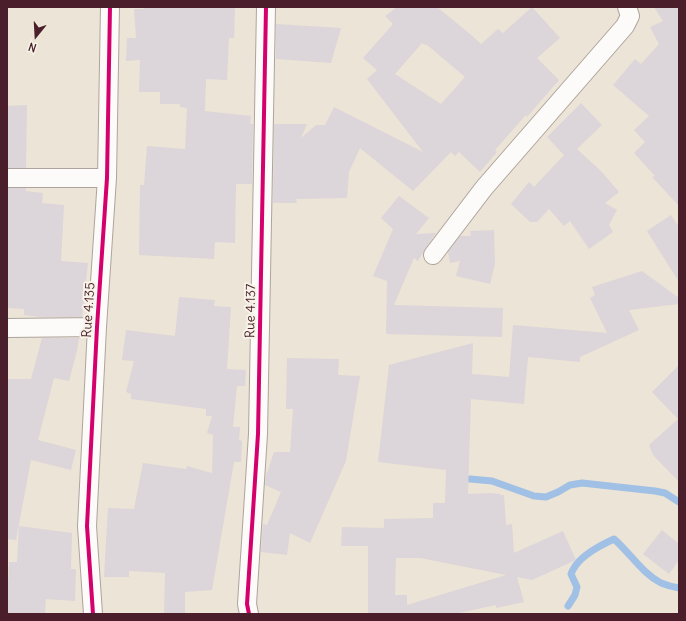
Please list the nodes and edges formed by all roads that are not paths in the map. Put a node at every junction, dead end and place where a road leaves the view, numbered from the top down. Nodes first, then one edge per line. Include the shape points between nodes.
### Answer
1 (110, 7) edge
2 (266, 7) edge
3 (627, 7) edge
4 (7, 178) edge
5 (107, 178) junction
6 (433, 255) dead end
7 (98, 326) junction
8 (7, 328) edge
9 (93, 614) edge
10 (249, 614) edge

1 - 5 street, Rue 4.135
2 - 10 street, Rue 4.137 via 258,434 247,604
3 - 6 street via 630,16 625,26 484,188
4 - 5 street
5 - 7 street, Rue 4.135
7 - 8 street
7 - 9 street, Rue 4.135 via 87,526

